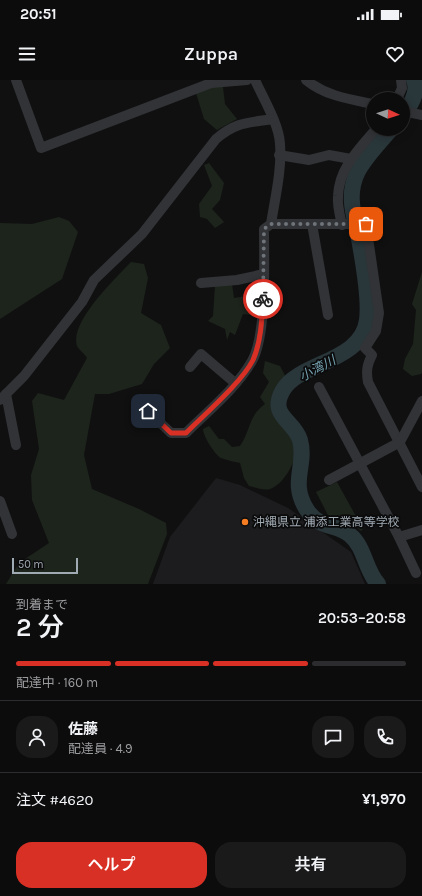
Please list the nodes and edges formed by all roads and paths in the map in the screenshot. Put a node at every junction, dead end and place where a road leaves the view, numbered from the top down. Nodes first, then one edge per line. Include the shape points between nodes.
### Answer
1 (16, 80) edge
2 (247, 80) edge
3 (255, 80) edge
4 (306, 80) edge
5 (401, 80) edge
6 (400, 92) edge
7 (366, 103) edge
8 (272, 119) junction
9 (370, 136) edge
10 (279, 155) junction
11 (351, 159) junction
12 (271, 224) junction
13 (312, 224) junction
14 (343, 224) junction
15 (264, 274) junction
16 (201, 283) dead end
17 (328, 315) dead end
18 (190, 366) dead end
19 (235, 383) junction
20 (319, 387) dead end
21 (3, 397) edge
22 (422, 401) edge
23 (148, 411) dead end
24 (400, 442) junction
25 (16, 445) dead end
26 (359, 464) junction
27 (330, 480) dead end
28 (422, 487) edge
29 (0, 501) edge
30 (422, 530) edge
31 (12, 534) dead end
32 (399, 537) junction
33 (416, 573) dead end

1 - 2 street via 41,148 211,83
3 - 8 street
4 - 7 street via 335,96
5 - 6 street
8 - 10 street via 280,143
8 - 21 street via 230,128 216,139 142,234 94,280 78,308 24,376
9 - 11 street
10 - 11 street via 309,160 329,155
10 - 12 street
11 - 14 street via 340,178 338,197
12 - 13 street
12 - 15 street via 264,229
13 - 14 street
13 - 17 street
14 - 24 street via 366,224 379,313 376,331 365,348 372,355 366,372 368,382
15 - 16 street via 237,280
15 - 19 street via 258,345 253,361
18 - 19 street via 201,354
19 - 23 street via 186,433 171,433
20 - 26 street
21 - 25 street
22 - 24 street
24 - 26 street
24 - 28 street
26 - 27 street
26 - 32 street
29 - 31 street
30 - 32 street
32 - 33 street

